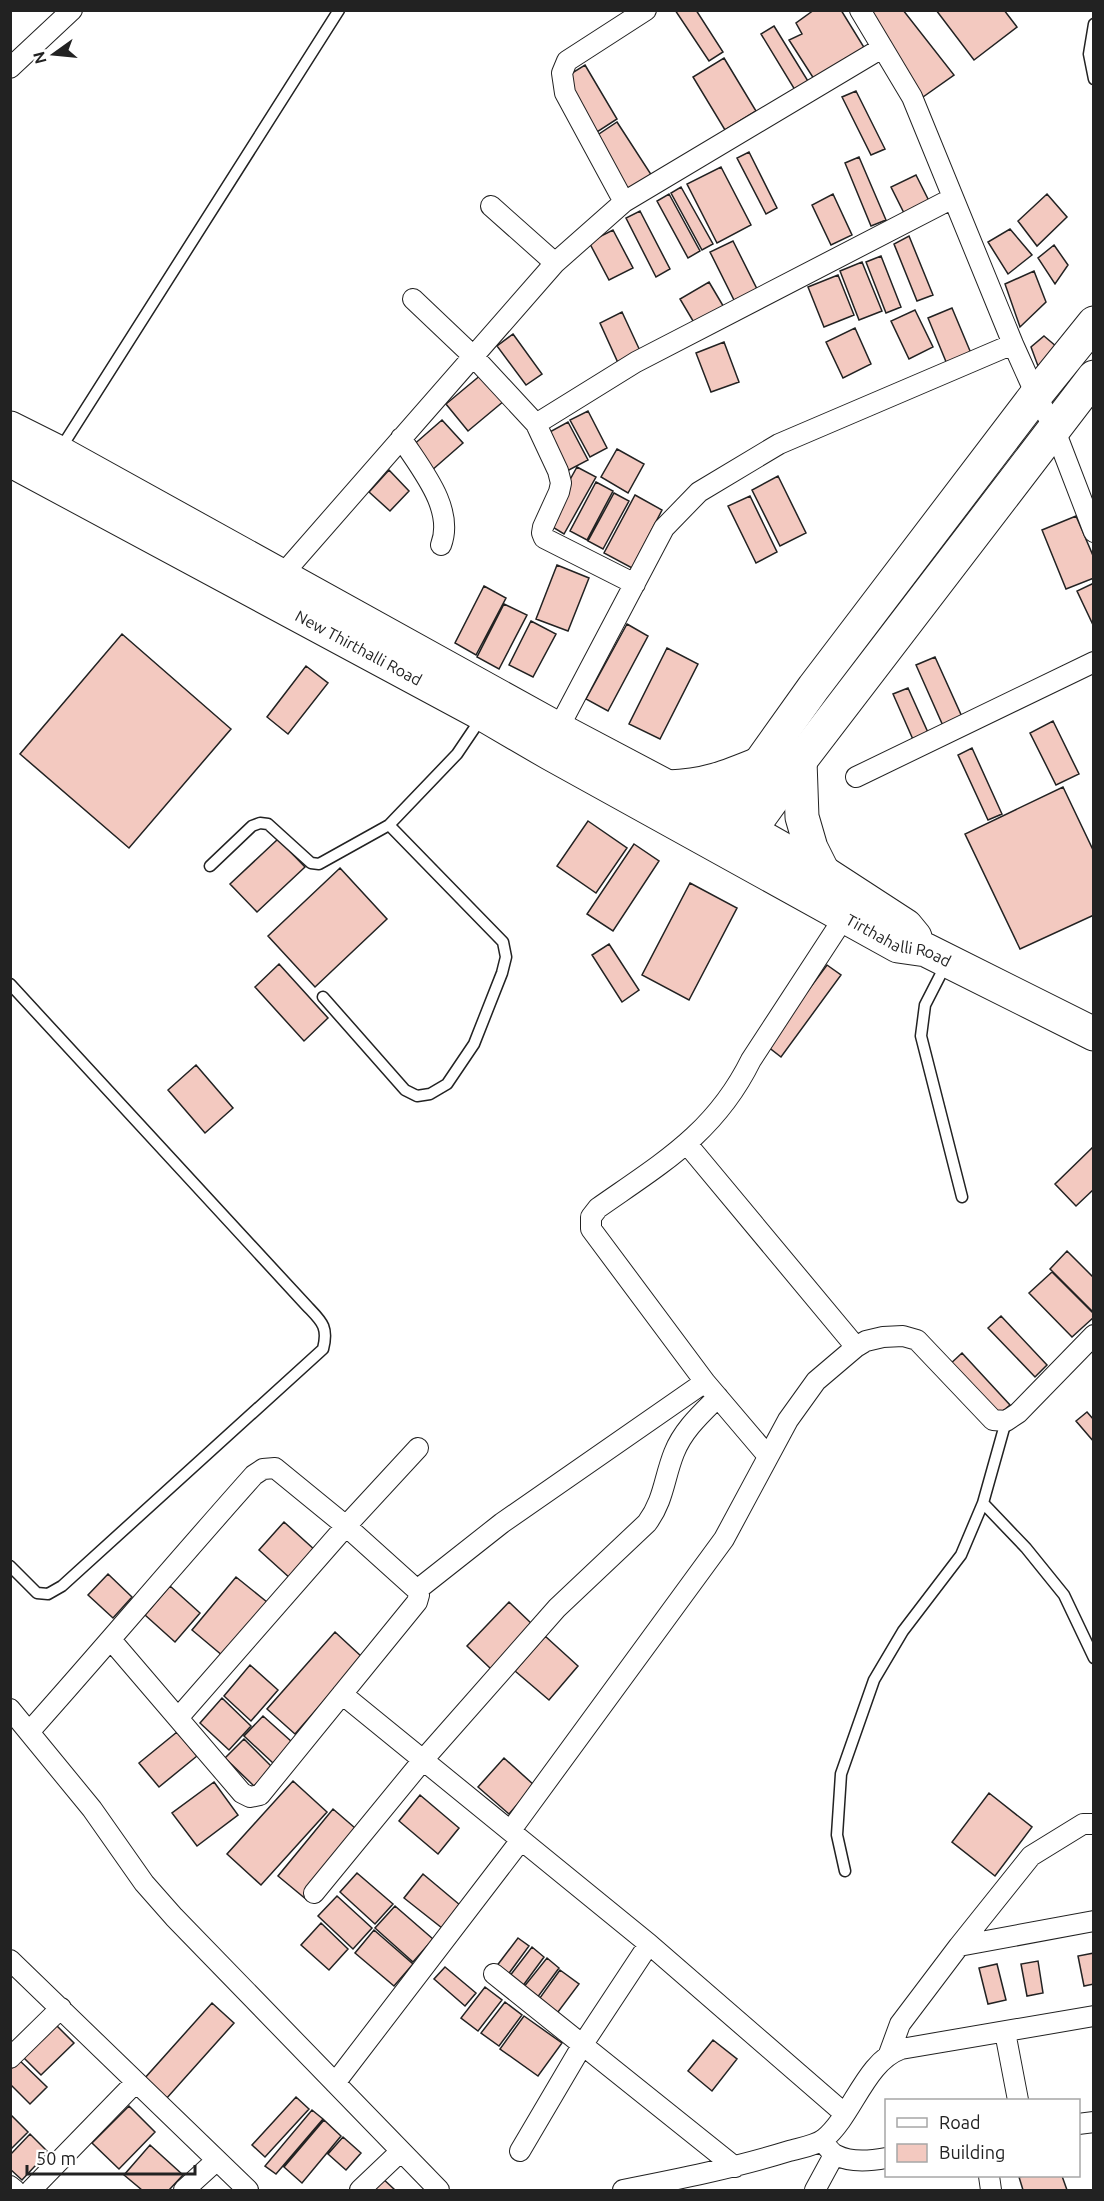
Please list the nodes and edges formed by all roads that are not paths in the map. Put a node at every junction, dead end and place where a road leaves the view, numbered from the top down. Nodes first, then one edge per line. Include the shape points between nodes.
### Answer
1 (72, 10) edge
2 (339, 10) edge
3 (646, 10) edge
4 (860, 10) edge
5 (1094, 24) edge
6 (882, 48) junction
7 (10, 68) edge
8 (1094, 80) edge
9 (953, 198) junction
10 (624, 202) junction
11 (491, 206) dead end
12 (555, 263) junction
13 (413, 299) dead end
14 (1094, 323) edge
15 (1013, 344) junction
16 (473, 356) junction
17 (1094, 377) edge
18 (1036, 395) junction
19 (536, 424) junction
20 (10, 428) edge
21 (1054, 428) junction
22 (401, 438) junction
23 (58, 452) junction
24 (10, 459) edge
25 (1094, 532) edge
26 (441, 545) dead end
27 (282, 575) junction
28 (635, 584) junction
29 (1094, 662) edge
30 (484, 715) junction
31 (558, 729) junction
32 (800, 761) junction
33 (760, 763) junction
34 (856, 777) dead end
35 (668, 787) junction
36 (389, 825) junction
37 (727, 835) junction
38 (210, 866) dead end
39 (823, 872) junction
40 (845, 916) junction
41 (937, 956) junction
42 (10, 984) edge
43 (323, 998) dead end
44 (1094, 1034) edge
45 (687, 1144) junction
46 (962, 1197) dead end
47 (1094, 1335) edge
48 (856, 1347) junction
49 (711, 1390) junction
50 (1006, 1421) junction
51 (418, 1448) dead end
52 (767, 1455) junction
53 (984, 1503) junction
54 (346, 1526) junction
55 (10, 1566) edge
56 (417, 1590) junction
57 (111, 1640) junction
58 (1094, 1658) edge
59 (342, 1694) junction
60 (10, 1709) edge
61 (178, 1718) junction
62 (29, 1732) junction
63 (423, 1760) junction
64 (1094, 1824) edge
65 (516, 1835) junction
66 (845, 1871) dead end
67 (314, 1893) dead end
68 (1094, 1922) edge
69 (649, 1944) junction
70 (959, 1946) junction
71 (10, 1960) edge
72 (494, 1974) dead end
73 (61, 2008) junction
74 (1094, 2016) edge
75 (1005, 2032) junction
76 (583, 2044) junction
77 (889, 2054) junction
78 (10, 2058) edge
79 (136, 2082) junction
80 (335, 2083) junction
81 (1018, 2099) edge
82 (845, 2114) junction
83 (828, 2148) junction
84 (401, 2151) junction
85 (520, 2151) dead end
86 (885, 2158) edge
87 (216, 2160) junction
88 (735, 2167) junction
89 (10, 2186) edge
90 (15, 2190) edge
91 (31, 2190) edge
92 (184, 2190) edge
93 (248, 2190) edge
94 (360, 2190) edge
95 (439, 2190) edge
96 (623, 2190) edge
97 (815, 2190) edge

1 - 7 street
2 - 23 lane
3 - 10 street via 567,62 562,73 565,93
4 - 6 street
5 - 8 lane via 1089,54
6 - 9 street via 912,97
6 - 10 street
9 - 15 street
9 - 19 street via 636,362
10 - 12 street
11 - 12 street
12 - 16 street
13 - 16 street
14 - 18 highway
15 - 18 street
15 - 28 street via 779,444 699,492 664,528
16 - 19 street
16 - 22 street
17 - 21 highway
18 - 21 street
18 - 33 highway
19 - 28 street via 561,483 543,527 544,538
20 - 23 highway
21 - 25 street
21 - 32 highway
22 - 26 street via 443,509 446,533
22 - 27 street
23 - 27 highway
24 - 30 highway, New Thirthalli Road
27 - 31 highway
28 - 31 street
29 - 34 street
30 - 36 lane via 458,754
30 - 37 highway, New Thirthalli Road
31 - 35 highway
32 - 37 highway
32 - 39 highway via 802,817
33 - 35 highway via 704,784
33 - 37 highway
35 - 37 highway
36 - 38 lane via 319,864 311,863 268,824 260,823
36 - 43 lane via 503,942 506,957 502,973 474,1044 447,1084 417,1096 405,1090
37 - 39 highway
37 - 40 highway, Tirthahalli Road
39 - 41 highway via 906,926
40 - 41 highway, Tirthahalli Road via 898,946
40 - 45 street via 738,1085 717,1114
41 - 44 highway, Tirthahalli Road
41 - 46 lane via 921,1036
42 - 55 lane via 312,1312 324,1326 326,1337 323,1349 62,1586 48,1594 37,1593
45 - 48 street
45 - 49 street via 598,1208 591,1217 591,1229
47 - 50 street
48 - 50 street via 883,1337 917,1340 993,1420
48 - 52 street via 816,1381
49 - 52 street
49 - 56 street via 502,1523
49 - 63 street via 675,1450 661,1498 647,1523 558,1608
50 - 53 lane
51 - 54 street
52 - 65 street via 724,1539
53 - 58 lane via 1064,1595
53 - 66 lane via 961,1555 903,1631 874,1680 841,1774 837,1835
54 - 56 street
54 - 57 street via 275,1468 263,1469
54 - 61 street
56 - 59 street via 417,1602
57 - 61 street
57 - 62 street
59 - 61 street via 260,1795 250,1797 242,1793
59 - 63 street
60 - 62 street
62 - 80 street via 92,1809 144,1883
63 - 65 street
63 - 67 street
64 - 70 street via 1083,1824 1031,1856
65 - 69 street
65 - 80 street
68 - 70 street
69 - 76 street
69 - 82 street
70 - 77 street via 900,2024
71 - 73 street
72 - 76 street
73 - 78 street
73 - 79 street
74 - 75 street
75 - 77 street
75 - 81 street
76 - 85 street
76 - 88 street
77 - 82 street
79 - 87 street
79 - 91 street
80 - 84 street
82 - 83 street
83 - 86 street via 866,2161
83 - 88 street
83 - 97 street
84 - 94 street
84 - 95 street
87 - 92 street
87 - 93 street
88 - 96 street
89 - 90 street

